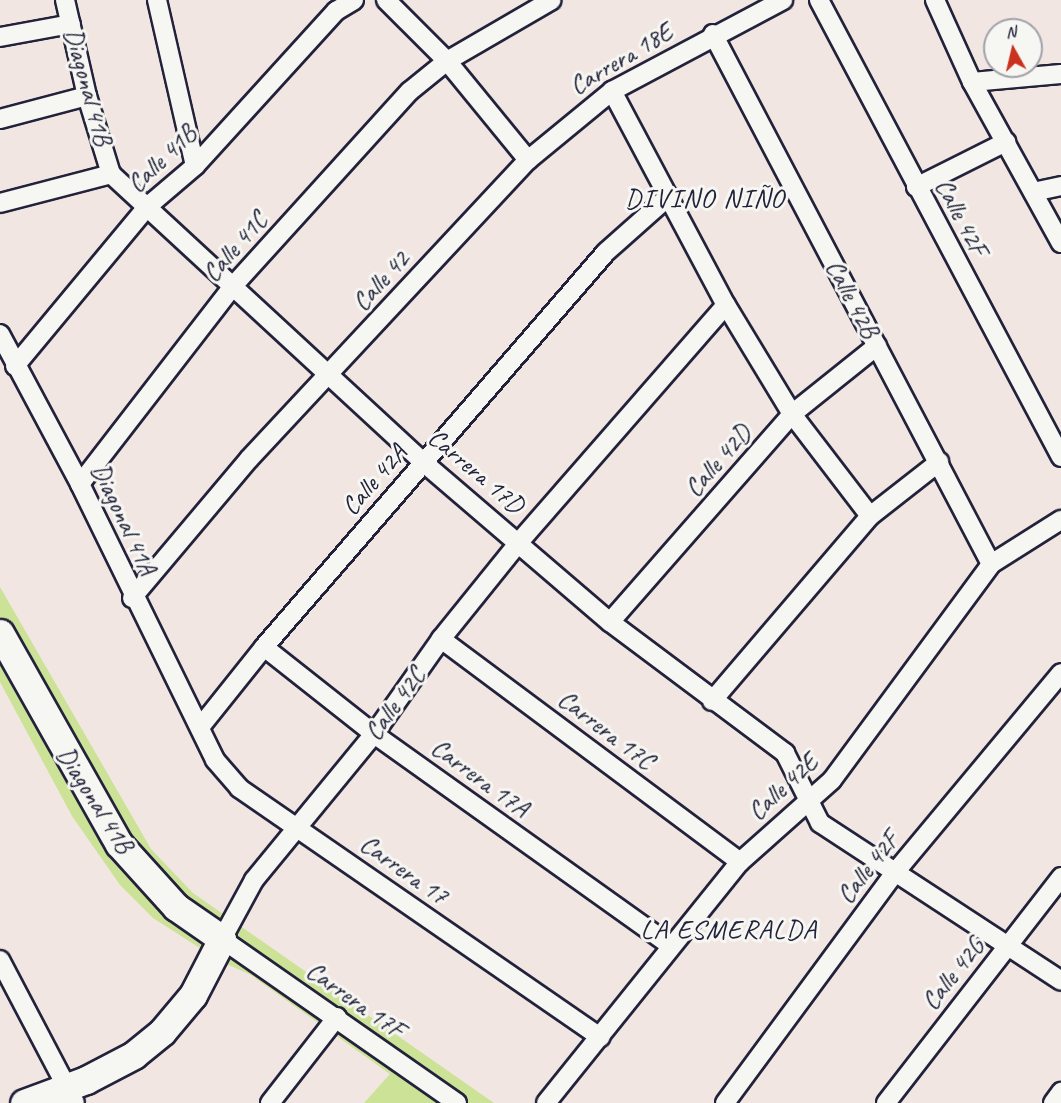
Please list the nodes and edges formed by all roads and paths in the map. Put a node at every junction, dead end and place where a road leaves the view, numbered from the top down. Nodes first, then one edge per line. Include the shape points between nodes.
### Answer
1 (65, 0) edge
2 (157, 0) edge
3 (354, 0) edge
4 (386, 0) edge
5 (552, 0) edge
6 (783, 0) edge
7 (819, 0) edge
8 (935, 0) edge
9 (331, 6) edge
10 (71, 24) junction
11 (713, 34) junction
12 (0, 37) edge
13 (447, 61) junction
14 (1061, 74) edge
15 (972, 82) junction
16 (612, 91) junction
17 (87, 96) junction
18 (0, 119) edge
19 (1006, 142) junction
20 (528, 160) junction
21 (195, 166) junction
22 (111, 174) junction
23 (1061, 186) edge
24 (916, 187) junction
25 (1032, 192) junction
26 (669, 196) junction
27 (0, 203) edge
28 (148, 206) junction
29 (1061, 243) edge
30 (232, 286) junction
31 (726, 305) junction
32 (0, 334) edge
33 (877, 346) junction
34 (15, 366) junction
35 (331, 376) junction
36 (792, 414) junction
37 (1061, 457) edge
38 (423, 462) junction
39 (939, 462) junction
40 (80, 484) junction
41 (870, 516) junction
42 (1061, 520) edge
43 (520, 541) junction
44 (991, 564) junction
45 (132, 598) junction
46 (610, 622) junction
47 (0, 633) edge
48 (441, 639) junction
49 (264, 646) junction
50 (1061, 673) edge
51 (712, 701) junction
52 (201, 726) junction
53 (374, 734) junction
54 (808, 801) junction
55 (295, 825) junction
56 (740, 862) junction
57 (897, 870) junction
58 (1061, 878) edge
59 (222, 939) junction
60 (671, 946) junction
61 (1007, 946) junction
62 (0, 960) edge
63 (1061, 981) edge
64 (6, 985) edge
65 (337, 1017) junction
66 (600, 1037) junction
67 (1061, 1092) edge
68 (69, 1095) edge
69 (453, 1102) edge
70 (24, 1103) edge
71 (270, 1103) edge
72 (546, 1103) edge
73 (725, 1103) edge
74 (886, 1103) edge
75 (1053, 1103) edge

1 - 10 street, Diagonal 41B
2 - 21 street
3 - 9 street, Calle 41B
4 - 13 street
5 - 13 street, Calle 41C
6 - 11 street, Carrera 18E
7 - 24 street, Calle 42F
8 - 15 street
9 - 21 street, Calle 41B
10 - 12 street
10 - 17 street, Diagonal 41B
11 - 16 street, Carrera 18E
11 - 33 street, Calle 42B
13 - 20 street
13 - 30 street, Calle 41C via 410,91
14 - 15 street
15 - 19 street
16 - 20 street, Carrera 18E
16 - 26 street
17 - 18 street
17 - 22 street, Diagonal 41B
19 - 24 street
19 - 25 street
20 - 35 street, Calle 42
21 - 28 street, Calle 41B
22 - 27 street
22 - 28 street, Carrera 17D
23 - 25 street
24 - 37 street, Calle 42F
25 - 29 street
26 - 31 street
26 - 38 street, Calle 42A via 606,252
28 - 30 street, Carrera 17D
28 - 34 street, Calle 41B
30 - 35 street, Carrera 17D
30 - 40 street, Calle 41C
31 - 36 street
31 - 43 street, Calle 42C
32 - 34 street, Diagonal 41A
33 - 36 street, Calle 42D
33 - 39 street, Calle 42B
34 - 40 street, Diagonal 41A
35 - 38 street, Carrera 17D
35 - 45 street, Calle 42 via 186,528
36 - 41 street
36 - 46 street, Calle 42D
38 - 43 street, Carrera 17D
38 - 49 street, Calle 42A
39 - 41 street
39 - 44 street, Calle 42B
40 - 45 street, Diagonal 41A
41 - 51 street
42 - 44 street, Calle 42E
43 - 46 street, Carrera 17D
43 - 48 street, Calle 42C
44 - 54 street, Calle 42E via 832,780
45 - 52 street, Diagonal 41A
46 - 51 street, Carrera 17D
47 - 59 street, Diagonal 41B via 119,844 176,908
48 - 53 street, Calle 42C
48 - 56 street, Carrera 17C
49 - 52 street, Calle 42A
49 - 53 street, Carrera 17A
50 - 57 street, Calle 42F
51 - 54 street, Carrera 17D via 785,753
52 - 55 street, Carrera 17 via 215,760 239,788
53 - 55 street, Calle 42C
53 - 60 street, Carrera 17A
54 - 56 street, Calle 42E
54 - 57 street via 820,823
55 - 59 street, Calle 42C via 235,907
55 - 66 street, Carrera 17
56 - 60 street, Calle 42E
57 - 61 street
57 - 73 street, Calle 42F
58 - 61 street, Calle 42G
59 - 65 street, Carrera 17F
59 - 68 street, Calle 42C via 194,995 162,1032
60 - 66 street, Calle 42E
61 - 63 street
61 - 74 street, Calle 42G
62 - 64 street
64 - 68 street
65 - 69 street, Carrera 17F
65 - 71 street
66 - 72 street, Calle 42E
67 - 75 street
68 - 70 street

